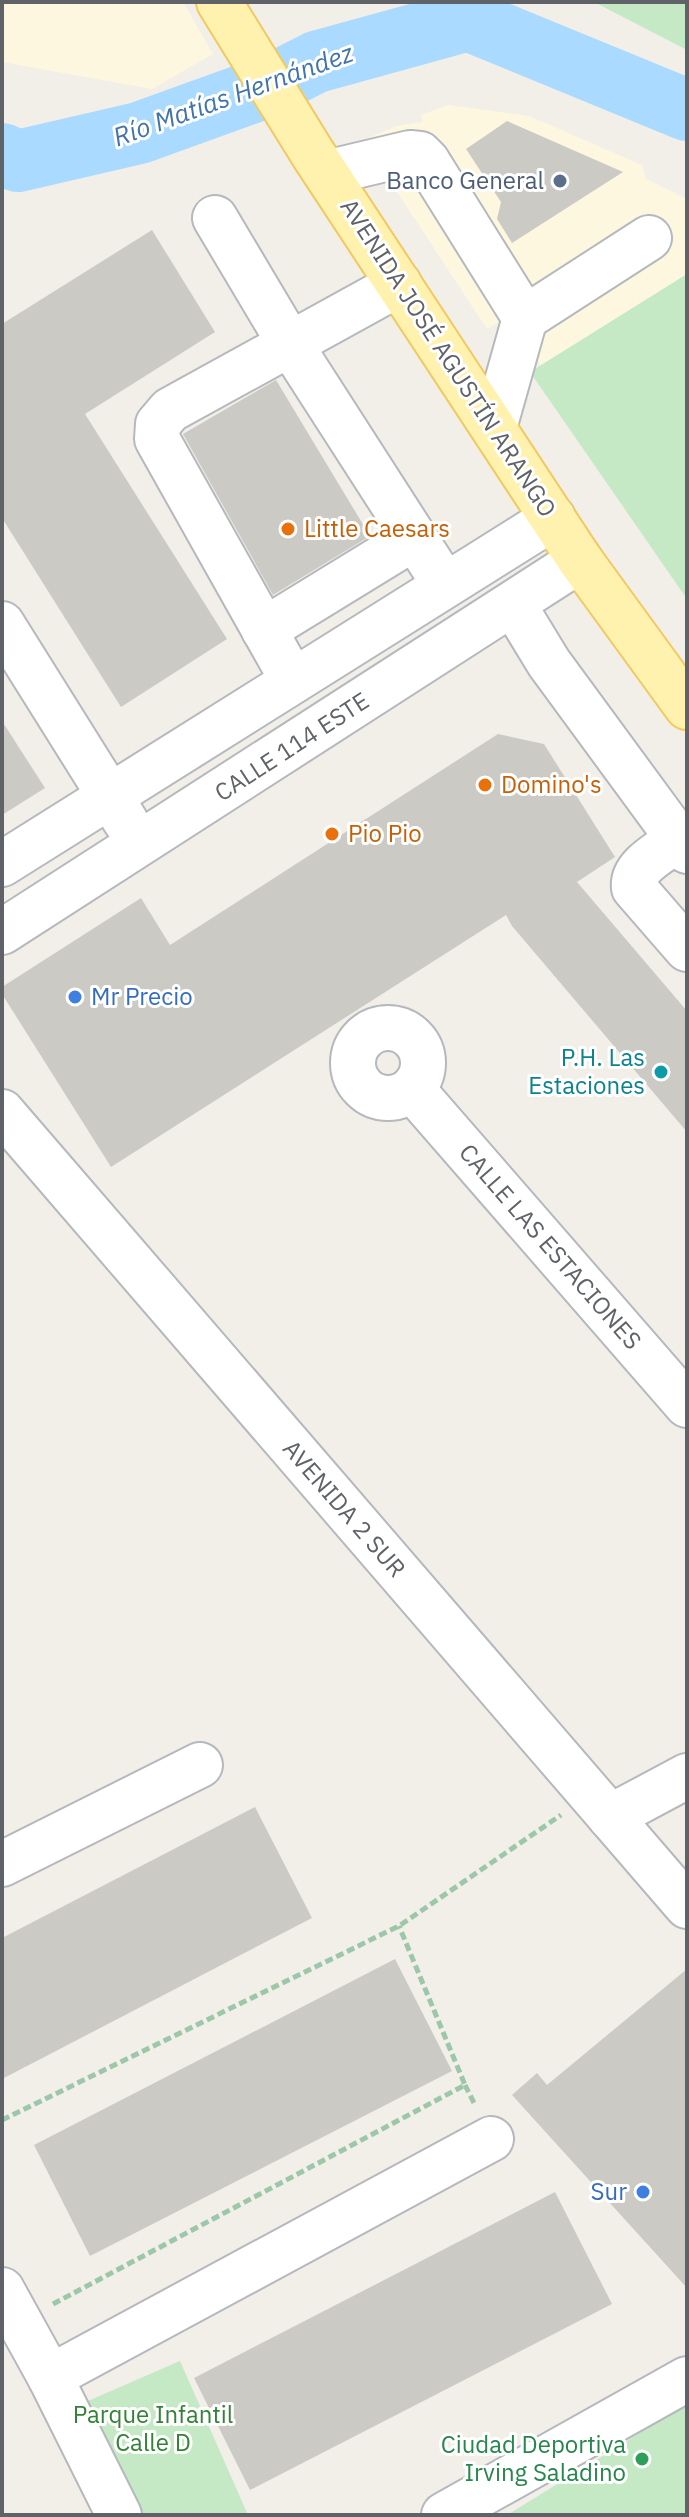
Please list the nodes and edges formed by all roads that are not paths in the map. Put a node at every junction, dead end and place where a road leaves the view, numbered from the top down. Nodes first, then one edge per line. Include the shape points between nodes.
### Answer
1 (228, 16) edge
2 (319, 163) junction
3 (215, 218) dead end
4 (649, 238) dead end
5 (399, 284) junction
6 (525, 318) junction
7 (290, 344) junction
8 (494, 428) junction
9 (553, 518) junction
10 (414, 538) junction
11 (580, 560) junction
12 (445, 585) junction
13 (513, 604) junction
14 (2, 624) edge
15 (264, 630) junction
16 (293, 681) junction
17 (687, 707) edge
18 (110, 796) junction
19 (140, 845) junction
20 (682, 846) edge
21 (2, 864) edge
22 (2, 932) edge
23 (687, 949) edge
24 (412, 1089) dead end
25 (2, 1112) edge
26 (687, 1405) edge
27 (200, 1765) dead end
28 (687, 1776) edge
29 (598, 1803) junction
30 (2, 1864) edge
31 (687, 1906) edge
32 (491, 2139) dead end
33 (11, 2306) edge
34 (50, 2377) junction
35 (687, 2379) edge
36 (119, 2515) edge
37 (444, 2515) edge

1 - 2 main road, AVENIDA JOSÉ AGUSTÍN ARANGO
2 - 5 main road, AVENIDA JOSÉ AGUSTÍN ARANGO
2 - 6 street via 420,154
3 - 7 street
4 - 6 street
5 - 7 street
5 - 8 main road, AVENIDA JOSÉ AGUSTÍN ARANGO
6 - 8 street
7 - 10 street
7 - 15 street via 170,410 158,424 157,439
8 - 9 main road, AVENIDA JOSÉ AGUSTÍN ARANGO
9 - 11 main road, AVENIDA JOSÉ AGUSTÍN ARANGO
9 - 12 street
10 - 12 street
10 - 15 street
11 - 13 street, CALLE 114 ESTE
11 - 17 main road, AVENIDA JOSÉ AGUSTÍN ARANGO
12 - 16 street
13 - 19 street, CALLE 114 ESTE
13 - 20 street via 549,663
14 - 18 street
15 - 16 street
16 - 18 street
18 - 19 street
18 - 21 street
19 - 22 street, CALLE 114 ESTE
20 - 23 street via 637,871 633,879 634,888
24 - 26 street, CALLE LAS ESTACIONES
25 - 29 street, AVENIDA 2 SUR
27 - 30 street
28 - 29 street
29 - 31 street, AVENIDA 2 SUR
32 - 34 street
33 - 34 street
34 - 36 street
35 - 37 street

